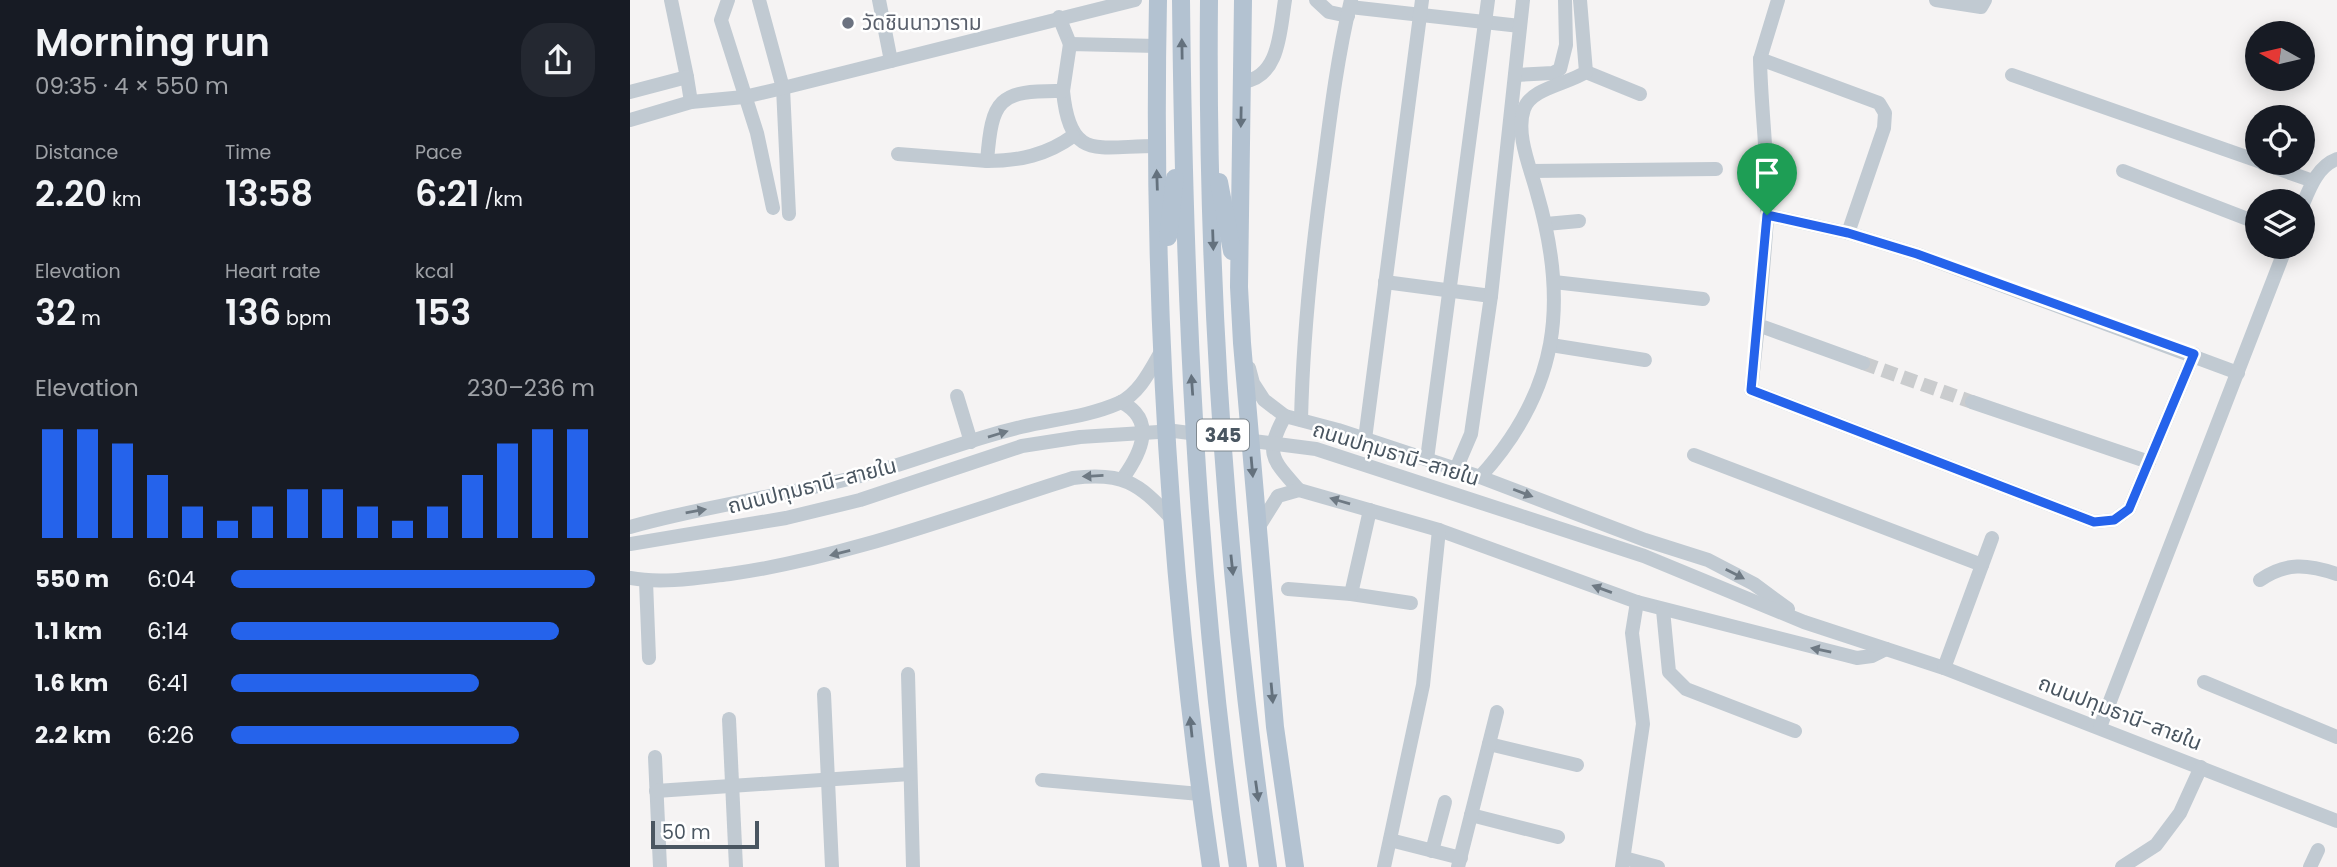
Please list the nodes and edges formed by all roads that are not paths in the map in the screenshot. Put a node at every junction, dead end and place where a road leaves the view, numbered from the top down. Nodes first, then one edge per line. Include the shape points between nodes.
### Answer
1 (671, 0) edge
2 (728, 0) edge
3 (759, 0) edge
4 (879, 0) edge
5 (1135, 0) edge
6 (1158, 0) edge
7 (1181, 0) edge
8 (1209, 0) edge
9 (1243, 0) edge
10 (1285, 0) edge
11 (1316, 0) edge
12 (1488, 0) edge
13 (1523, 0) edge
14 (1565, 0) edge
15 (1580, 0) edge
16 (1778, 0) edge
17 (1936, 0) edge
18 (1985, 0) edge
19 (1083, 6) edge
20 (1421, 7) edge
21 (1349, 8) edge
22 (1059, 17) junction
23 (1485, 22) junction
24 (1520, 26) junction
25 (1070, 44) junction
26 (1157, 46) junction
27 (1760, 60) junction
28 (891, 61) junction
29 (1586, 72) junction
30 (1515, 75) junction
31 (2012, 75) dead end
32 (687, 77) junction
33 (1242, 82) junction
34 (783, 89) junction
35 (630, 92) edge
36 (1063, 92) junction
37 (1640, 94) dead end
38 (744, 97) junction
39 (691, 102) junction
40 (630, 120) edge
41 (1208, 124) junction
42 (1182, 125) junction
43 (1073, 136) junction
44 (1156, 146) junction
45 (898, 154) dead end
46 (2245, 157) edge
47 (2337, 159) edge
48 (987, 161) junction
49 (1716, 169) dead end
50 (1531, 171) junction
51 (2123, 171) dead end
52 (2296, 175) edge
53 (2313, 181) junction
54 (2310, 189) edge
55 (773, 208) dead end
56 (789, 214) dead end
57 (1767, 215) junction
58 (2245, 218) edge
59 (1580, 221) dead end
60 (1546, 224) junction
61 (1848, 233) junction
62 (2281, 259) edge
63 (1385, 282) junction
64 (1554, 282) junction
65 (1239, 286) junction
66 (1161, 289) junction
67 (1451, 290) junction
68 (1491, 296) junction
69 (1703, 299) dead end
70 (1758, 325) junction
71 (1242, 343) junction
72 (1551, 345) junction
73 (1163, 350) junction
74 (2194, 354) junction
75 (1645, 360) dead end
76 (1863, 363) tunnel mouth
77 (2238, 373) junction
78 (957, 396) dead end
79 (1121, 402) junction
80 (1972, 402) tunnel mouth
81 (1285, 416) junction
82 (1301, 420) junction
83 (1365, 439) junction
84 (971, 442) junction
85 (1694, 456) dead end
86 (1427, 459) junction
87 (2149, 462) junction
88 (1456, 469) junction
89 (1480, 477) junction
90 (1123, 478) junction
91 (1299, 490) junction
92 (1370, 510) junction
93 (1171, 518) junction
94 (630, 527) edge
95 (1258, 530) junction
96 (1439, 530) junction
97 (1992, 538) dead end
98 (630, 544) edge
99 (1982, 565) junction
100 (2337, 574) edge
101 (630, 578) edge
102 (2260, 580) dead end
103 (646, 581) junction
104 (1288, 589) dead end
105 (1351, 594) junction
106 (1637, 602) junction
107 (1411, 603) dead end
108 (1663, 610) junction
109 (1804, 622) junction
110 (1886, 649) junction
111 (649, 658) dead end
112 (1944, 668) junction
113 (908, 674) dead end
114 (2204, 682) dead end
115 (824, 695) dead end
116 (1497, 712) dead end
117 (729, 719) dead end
118 (2100, 727) junction
119 (1795, 731) dead end
120 (2337, 737) edge
121 (1489, 744) junction
122 (655, 757) dead end
123 (1577, 765) dead end
124 (2201, 767) junction
125 (910, 774) junction
126 (828, 779) junction
127 (1042, 780) dead end
128 (732, 786) junction
129 (656, 791) junction
130 (1200, 794) junction
131 (1445, 802) dead end
132 (1471, 816) junction
133 (2337, 821) edge
134 (1558, 837) dead end
135 (1390, 840) junction
136 (2318, 850) dead end
137 (1432, 851) junction
138 (1623, 862) edge
139 (1460, 863) edge
140 (660, 867) edge
141 (736, 867) edge
142 (832, 867) edge
143 (913, 867) edge
144 (1211, 867) edge
145 (1238, 867) edge
146 (1268, 867) edge
147 (1295, 867) edge
148 (1384, 867) edge
149 (1658, 867) edge
150 (2122, 867) edge
151 (2310, 867) edge

1 - 32 street
2 - 38 street via 721,20
3 - 34 street
4 - 28 street
5 - 19 street
6 - 26 main road
42 -> 7 main road, 345
8 - 41 main road, 345
9 - 33 main road
10 - 33 street via 1274,57 1255,81
11 - 21 street via 1329,12
12 - 23 street
13 - 24 street
14 - 30 street via 1566,45 1560,69
15 - 29 street
16 - 27 street
17 - 18 street via 1974,9
19 - 22 street
20 - 21 street
20 - 23 street
20 - 63 street
21 - 82 street via 1314,234 1302,351
22 - 25 street
22 - 28 street
23 - 24 street
23 - 67 street
24 - 30 street
25 - 26 street
25 - 36 street
26 - 44 main road
27 - 57 street
27 - 61 street via 1879,103 1885,113
28 - 34 street
29 - 37 street
29 - 50 street via 1531,97 1523,110 1521,130
30 - 68 street
31 - 46 street
32 - 35 street
32 - 39 street
33 -> 65 main road
34 - 38 street
34 - 56 street
36 - 43 street via 1066,121
36 - 48 street via 1035,91 1002,102 991,118
38 - 39 street
38 - 55 street
39 - 40 street
41 - 65 main road
41 -> 146 main road, 345 via 1229,531 1248,731
42 - 66 main road
145 -> 42 main road, 345 via 1219,736 1201,534
43 - 44 street via 1096,146
43 - 48 street via 1053,151
66 -> 44 main road
45 - 48 street
47 - 53 street
49 - 50 street
50 - 60 street
51 - 58 street
52 - 53 street
53 - 54 street
57 - 61 street
57 - 70 street
59 - 60 street
60 - 64 street
61 - 74 street
62 - 77 street
63 - 67 street
63 - 83 street
64 - 69 street
64 - 72 street
65 - 71 main road
66 - 73 main road
67 - 68 street
67 - 86 street
68 - 88 street via 1471,434
70 - 76 street
70 - 87 street via 1751,390 2094,522 2114,520 2129,509
71 - 81 street via 1253,383 1264,400
71 -> 95 main road
72 - 75 street
72 - 89 street via 1522,424
73 - 79 street via 1139,387
73 - 93 main road
74 - 77 street
74 - 87 street
77 - 118 street
78 - 84 street
84 -> 79 street via 1021,426 1071,419
79 - 90 street via 1140,418 1144,439 1139,456
80 - 87 street
81 - 82 street
81 - 91 street via 1272,440 1272,453
82 - 83 street
83 - 86 street
94 -> 84 street via 864,475
85 - 99 street
86 - 88 street
88 - 89 street
89 -> 109 street via 1708,560 1754,584
90 - 93 street via 1149,494
90 -> 103 street via 1073,478 855,549 775,568
92 -> 91 street
91 - 95 street via 1278,496
92 - 96 street
92 - 105 street
130 -> 93 main road
95 -> 147 main road via 1275,727
106 -> 96 street
96 - 135 street via 1423,685
97 - 99 street
98 - 109 street, ถนนปทุมธานี-สายใน via 786,518 922,481 1022,446 1174,430 1316,449 1644,556
99 - 112 street
100 - 102 street via 2290,565
101 - 103 street
103 - 111 street
104 - 105 street
105 - 107 street
106 - 108 street
106 - 138 street via 1632,633 1643,724
110 -> 108 street via 1857,658
108 - 119 street via 1669,672 1686,689
109 - 110 street, ถนนปทุมธานี-สายใน
110 - 112 street, ถนนปทุมธานี-สายใน
112 - 118 street, ถนนปทุมธานี-สายใน
113 - 125 street
114 - 120 street
115 - 126 street
116 - 121 street
117 - 128 street
118 - 124 street, ถนนปทุมธานี-สายใน
121 - 123 street
121 - 132 street
122 - 129 street
124 - 133 street, ถนนปทุมธานี-สายใน
124 - 150 street via 2180,813 2155,845
125 - 126 street
125 - 143 street
126 - 128 street
126 - 142 street
127 - 130 street
128 - 129 street
128 - 141 street
129 - 140 street
130 - 144 main road
131 - 137 street
132 - 134 street
132 - 139 street
135 - 137 street
135 - 148 street
136 - 151 street
137 - 139 street
138 - 149 street

